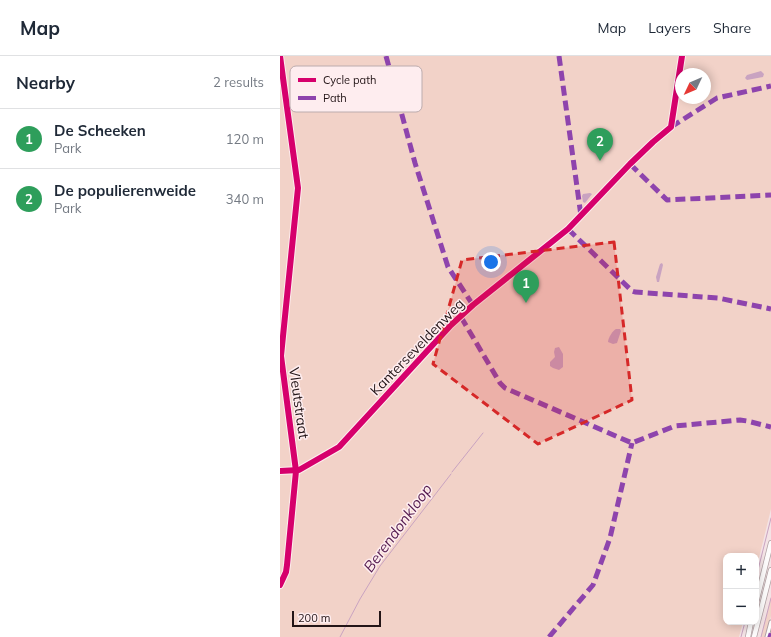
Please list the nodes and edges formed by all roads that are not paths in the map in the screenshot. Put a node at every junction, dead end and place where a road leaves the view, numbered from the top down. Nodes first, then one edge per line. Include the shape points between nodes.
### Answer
1 (280, 56) edge
2 (682, 56) edge
3 (296, 471) junction
4 (771, 543) edge
5 (771, 570) edge
6 (280, 585) edge
7 (759, 591) edge
8 (771, 622) edge
9 (750, 625) edge
10 (748, 637) edge
11 (754, 637) edge
12 (767, 637) edge

1 - 3 street, Vleutstraat via 298,188 281,356
2 - 3 street, Kanterseveldenweg via 671,127 648,146 568,230 451,325 339,447
3 - 6 street, Vleutstraat via 287,565
4 - 7 highway
5 - 11 highway
8 - 12 street
9 - 10 highway

